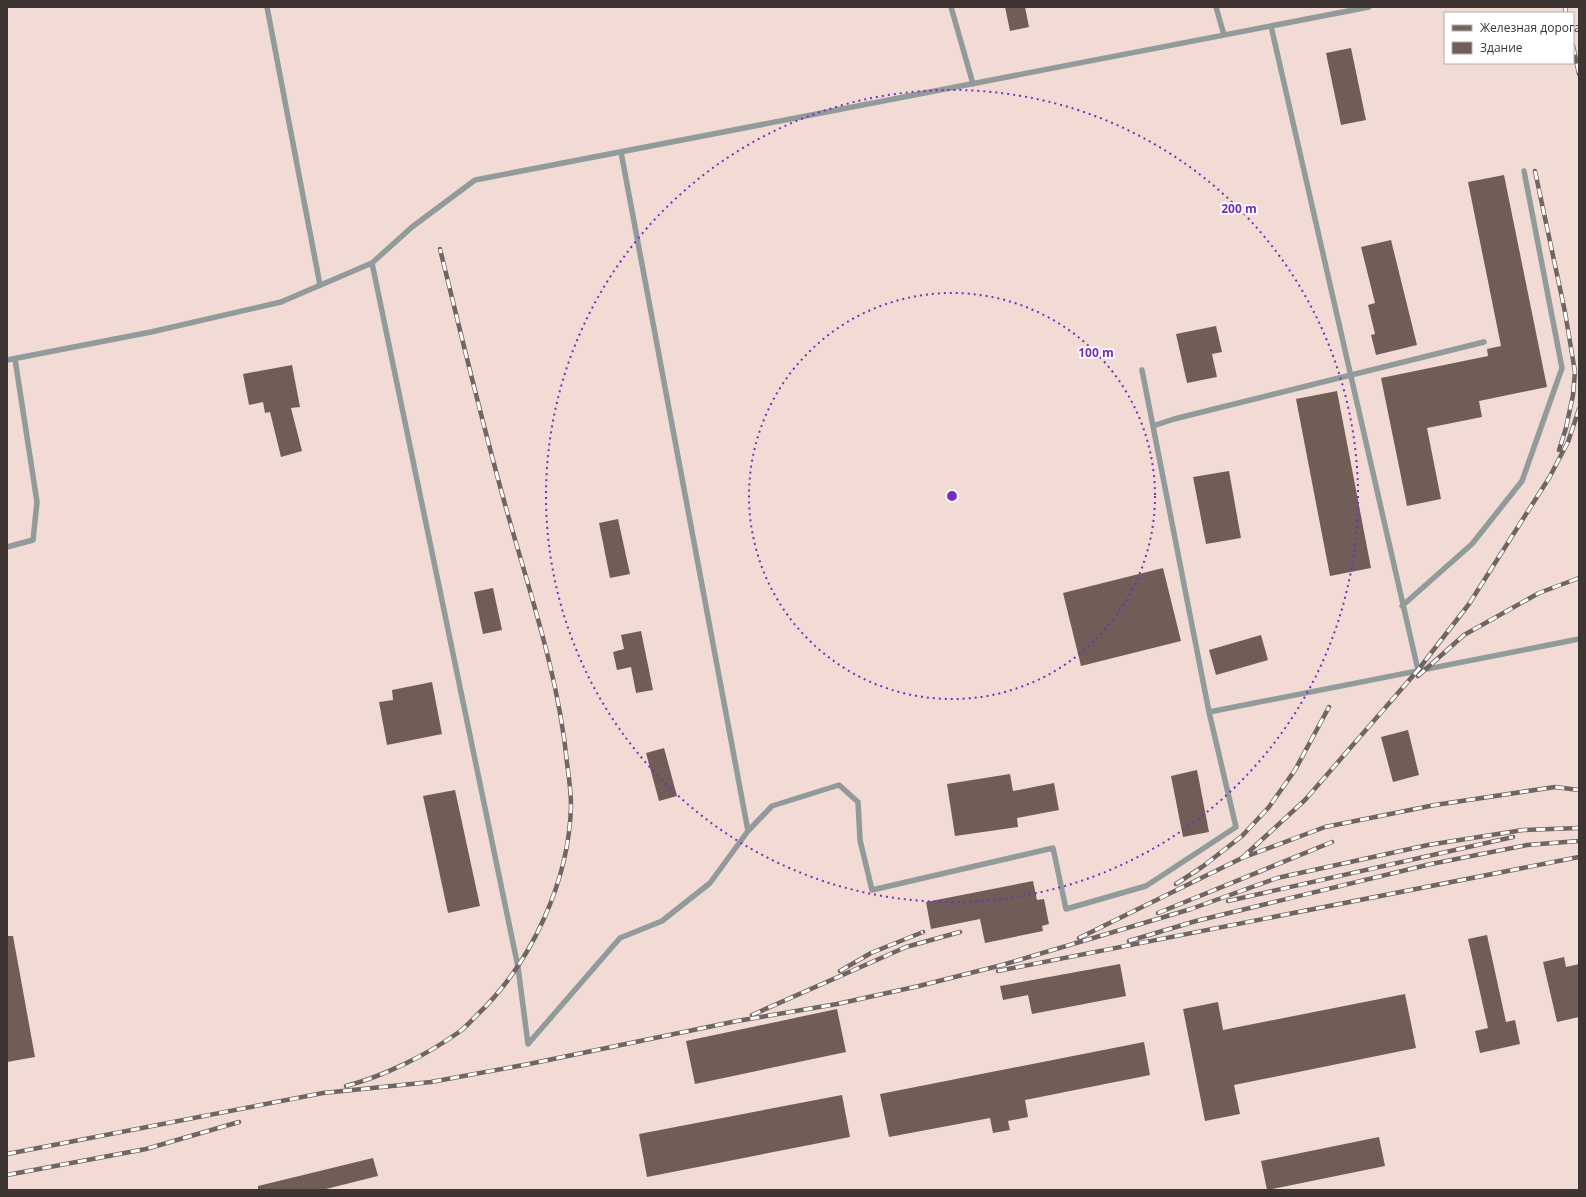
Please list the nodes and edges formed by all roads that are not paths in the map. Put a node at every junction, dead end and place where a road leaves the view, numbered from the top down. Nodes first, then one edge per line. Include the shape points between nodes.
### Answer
1 (267, 7) edge
2 (951, 7) edge
3 (1216, 7) edge
4 (1369, 7) edge
5 (1271, 26) junction
6 (1224, 35) junction
7 (973, 84) junction
8 (621, 152) junction
9 (1524, 172) dead end
10 (372, 263) junction
11 (320, 285) junction
12 (1484, 342) dead end
13 (15, 359) junction
14 (7, 360) edge
15 (1142, 370) dead end
16 (1350, 376) junction
17 (1153, 426) junction
18 (7, 548) edge
19 (1402, 606) junction
20 (1579, 639) edge
21 (1418, 670) junction
22 (1209, 712) junction
23 (748, 831) junction

1 - 11 lane
2 - 7 lane
3 - 6 lane
4 - 5 lane
5 - 6 lane
5 - 16 lane
6 - 7 lane
7 - 8 lane
8 - 10 lane via 475,180 412,227
8 - 23 lane
9 - 19 lane via 1562,368 1522,481 1472,544
10 - 11 lane
10 - 23 lane via 518,967 528,1044 620,938 662,922 710,883
11 - 13 lane via 281,302 151,332
12 - 16 lane
13 - 14 lane
13 - 18 lane via 37,502 33,540
15 - 17 lane
16 - 17 lane
16 - 19 lane
17 - 22 lane
19 - 21 lane
20 - 21 lane
21 - 22 lane
22 - 23 lane via 1236,827 1146,886 1076,908 1066,909 1054,848 872,890 860,840 858,802 839,785 772,806

